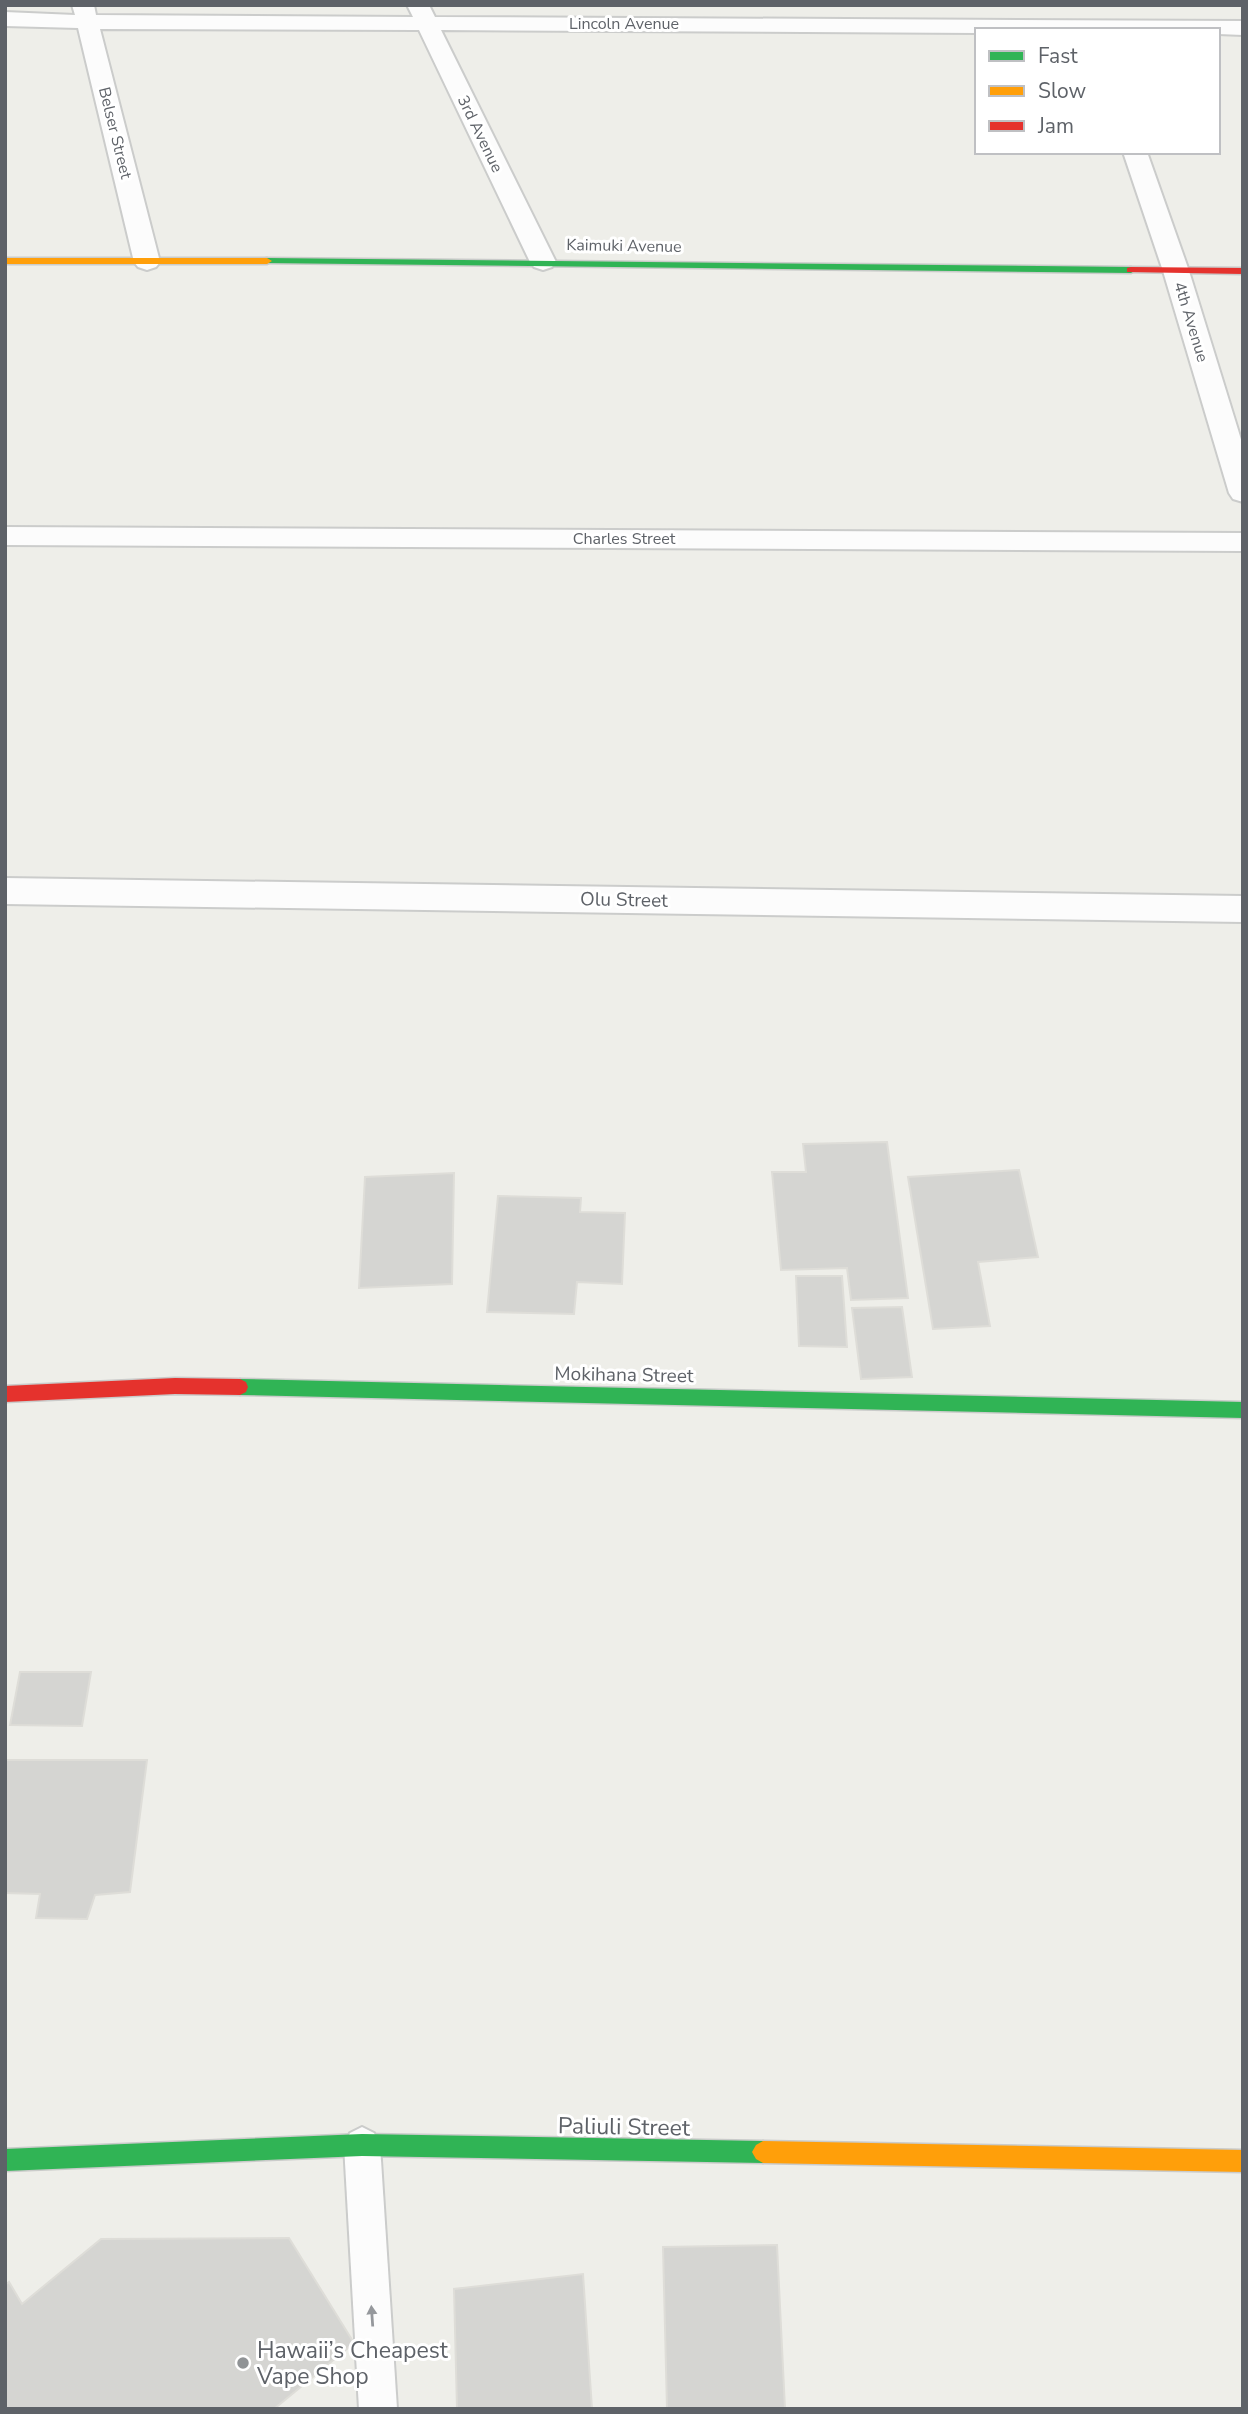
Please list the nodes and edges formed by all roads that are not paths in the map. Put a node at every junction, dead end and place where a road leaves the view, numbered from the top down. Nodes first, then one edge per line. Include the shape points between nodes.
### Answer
1 (1083, 5) edge
2 (85, 14) edge
3 (421, 14) edge
4 (5, 19) edge
5 (1047, 28) edge
6 (1092, 28) edge
7 (1220, 28) edge
8 (1243, 28) edge
9 (1136, 154) edge
10 (5, 261) edge
11 (147, 261) junction
12 (543, 262) junction
13 (1176, 271) junction
14 (1243, 271) edge
15 (1243, 493) edge
16 (5, 536) edge
17 (1243, 542) edge
18 (5, 891) edge
19 (1243, 909) edge
20 (5, 1394) edge
21 (1243, 1410) edge
22 (362, 2145) junction
23 (5, 2160) edge
24 (1243, 2161) edge
25 (378, 2409) edge

1 - 6 street
2 - 3 street, Lincoln Avenue
2 - 4 street, Lincoln Avenue
2 - 11 street, Belser Street
3 - 5 street, Lincoln Avenue
3 - 12 street, 3rd Avenue
7 - 8 street, Lincoln Avenue
9 - 13 street, 4th Avenue
10 - 11 street, Kaimuki Avenue
11 - 12 street, Kaimuki Avenue
12 - 13 street, Kaimuki Avenue
13 - 14 street, Kaimuki Avenue
13 - 15 street, 4th Avenue
16 - 17 street, Charles Street
18 - 19 street, Olu Street
20 - 21 street, Mokihana Street via 175,1386
22 - 23 street, Paliuli Street
22 - 24 street, Paliuli Street
25 -> 22 lane

